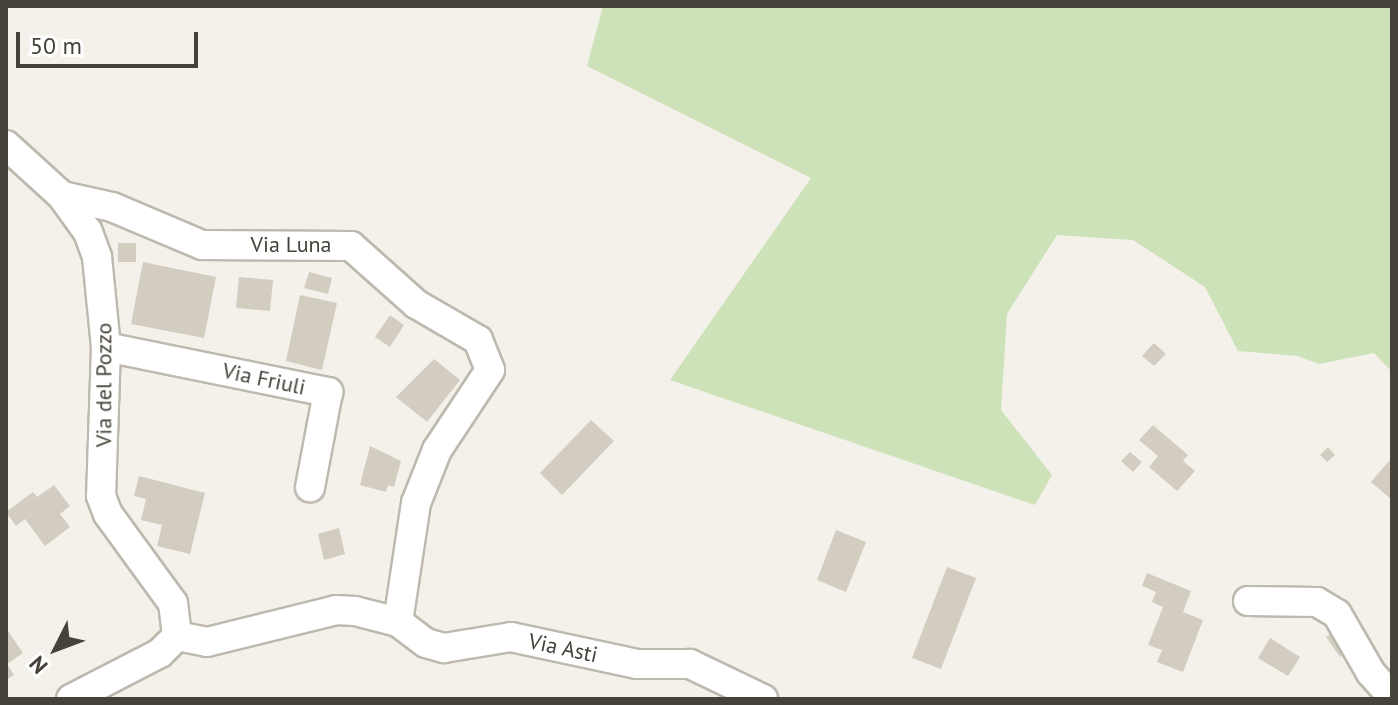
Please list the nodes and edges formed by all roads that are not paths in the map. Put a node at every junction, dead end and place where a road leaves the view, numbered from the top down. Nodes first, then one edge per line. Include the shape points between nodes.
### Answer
1 (6, 145) edge
2 (62, 196) junction
3 (106, 347) junction
4 (310, 487) dead end
5 (1248, 601) dead end
6 (398, 622) junction
7 (177, 636) junction
8 (1392, 696) edge
9 (71, 699) edge
10 (763, 699) edge

1 - 2 street, Via del Pozzo
2 - 3 street, Via del Pozzo via 88,232 97,257
2 - 6 street, Via Luna via 112,207 202,245 351,246 416,304 478,340 490,370 437,450 416,503
3 - 4 street, Via Friuli via 328,392
3 - 7 street, Via del Pozzo via 101,496 108,514 173,603 179,619
5 - 8 street via 1317,602 1337,614 1371,673
6 - 7 street, Via Asti via 336,610 207,642
6 - 10 street, Via Asti via 426,643 444,648 511,637 637,664 690,664
7 - 9 street via 160,653

